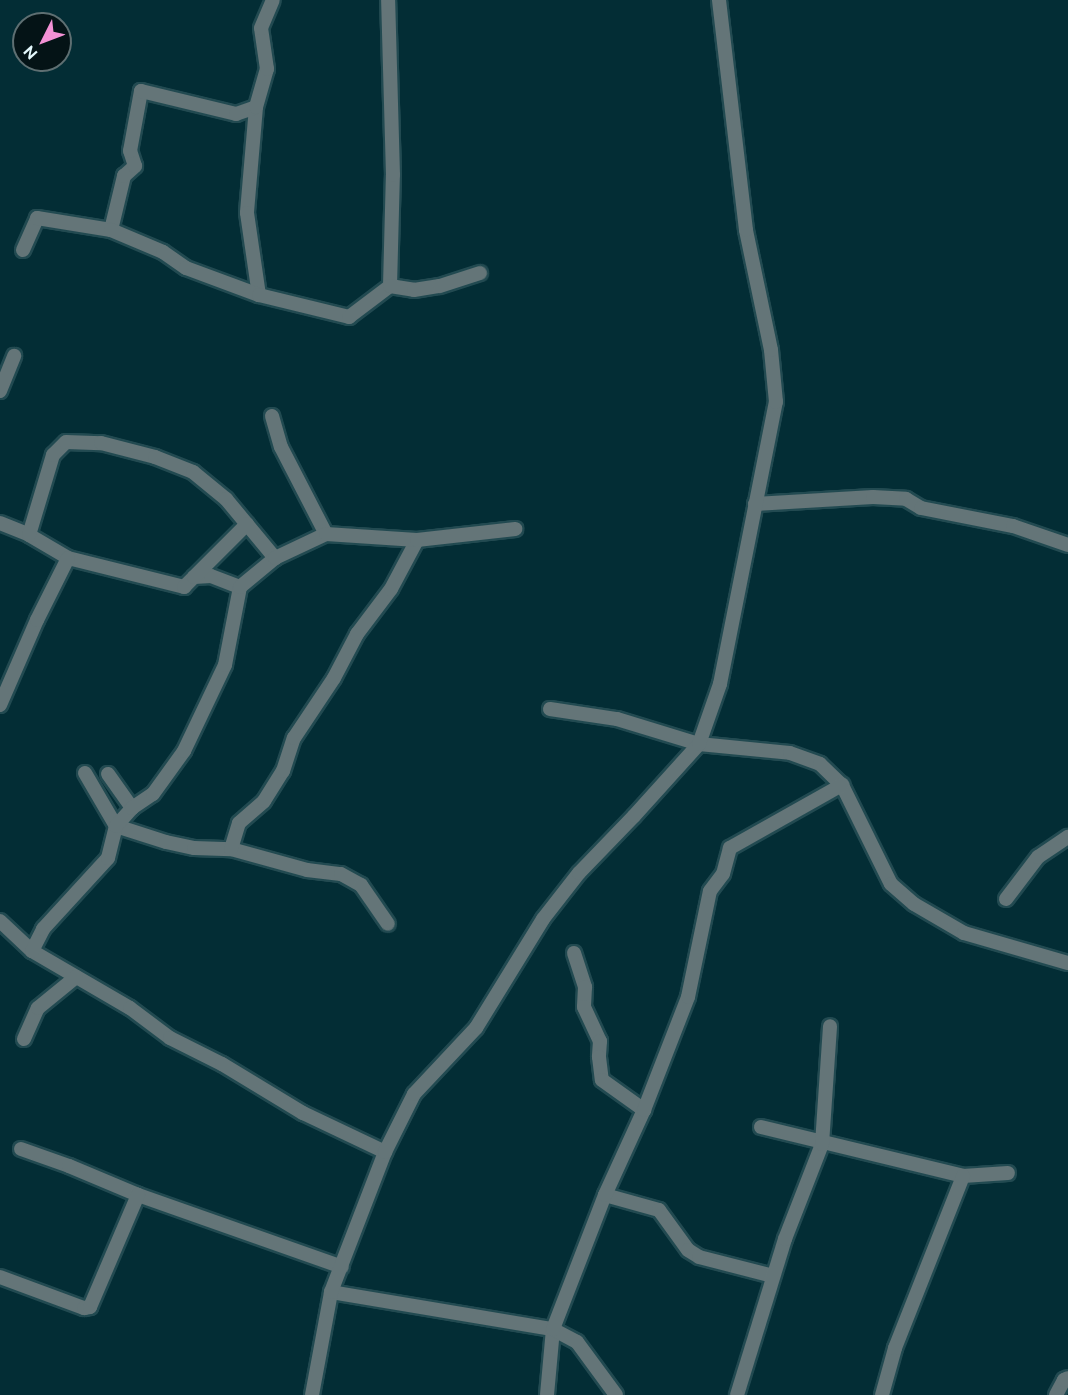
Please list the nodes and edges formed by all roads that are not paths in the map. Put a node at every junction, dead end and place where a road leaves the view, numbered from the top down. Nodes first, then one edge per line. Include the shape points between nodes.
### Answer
1 (273, 0) edge
2 (388, 0) edge
3 (719, 0) edge
4 (256, 108) junction
5 (111, 230) junction
6 (23, 250) dead end
7 (480, 273) dead end
8 (390, 286) junction
9 (259, 295) junction
10 (14, 356) dead end
11 (0, 391) edge
12 (272, 416) dead end
13 (755, 504) junction
14 (0, 523) edge
15 (247, 524) junction
16 (515, 529) dead end
17 (326, 534) junction
18 (29, 535) junction
19 (417, 540) junction
20 (1068, 546) edge
21 (68, 558) junction
22 (275, 558) junction
23 (194, 577) junction
24 (240, 587) junction
25 (0, 705) edge
26 (549, 709) dead end
27 (699, 744) junction
28 (85, 774) dead end
29 (108, 774) dead end
30 (842, 785) junction
31 (132, 808) junction
32 (116, 826) junction
33 (1068, 837) edge
34 (231, 849) junction
35 (1006, 899) dead end
36 (0, 921) edge
37 (388, 924) dead end
38 (33, 951) junction
39 (574, 953) dead end
40 (1068, 963) edge
41 (76, 977) junction
42 (830, 1026) dead end
43 (24, 1039) dead end
44 (644, 1110) junction
45 (761, 1127) dead end
46 (822, 1144) junction
47 (21, 1149) dead end
48 (385, 1152) junction
49 (1008, 1173) dead end
50 (963, 1176) junction
51 (605, 1194) junction
52 (138, 1195) junction
53 (342, 1267) junction
54 (773, 1276) junction
55 (0, 1277) edge
56 (331, 1292) junction
57 (553, 1329) junction
58 (1067, 1376) edge
59 (312, 1395) edge
60 (547, 1395) edge
61 (616, 1395) edge
62 (737, 1395) edge
63 (882, 1395) edge
64 (1056, 1395) edge

1 - 4 street via 261,28 267,69
2 - 8 street via 393,175
3 - 13 street via 746,230 771,350 776,402
4 - 5 street via 236,114 141,91 130,151 135,166 124,176
4 - 9 street via 247,213
5 - 6 street via 37,218
5 - 9 street via 164,252 186,268
7 - 8 street via 414,290
8 - 9 street via 349,317
10 - 11 street
12 - 17 street via 281,447
13 - 20 street via 873,497 906,499 921,508 1013,526
13 - 27 street via 720,684
14 - 18 street
15 - 18 street via 226,499 193,472 101,443 66,442 53,455
15 - 22 street
15 - 23 street
16 - 19 street
17 - 19 street
17 - 22 street
18 - 21 street
19 - 34 street via 391,590 357,634 334,678 294,738 283,771 264,801 239,823
21 - 23 street via 184,587
21 - 25 street via 36,620
22 - 24 street
23 - 24 street via 211,576
24 - 31 street via 225,665 184,751 153,795
26 - 27 street via 617,719
27 - 30 street via 790,753 820,764
27 - 48 street via 579,873 543,918 476,1028 414,1094
28 - 32 street
29 - 31 street
30 - 40 street via 891,884 914,904 964,933
30 - 44 street via 730,848 723,874 710,891 703,912 688,997
31 - 32 street
32 - 34 street via 185,846
32 - 38 street via 108,858 43,929
33 - 35 street via 1038,857
34 - 37 street via 307,870 341,874 361,885
36 - 38 street
38 - 41 street
39 - 44 street via 585,987 584,1007 600,1041 602,1080
41 - 43 street via 38,1008
41 - 48 street via 130,1008 170,1038 303,1113
42 - 46 street
44 - 51 street
45 - 46 street
46 - 50 street
46 - 54 street
47 - 52 street
48 - 53 street
49 - 50 street
50 - 63 street via 896,1348
51 - 54 street via 659,1210 688,1250 699,1257
51 - 57 street
52 - 53 street
52 - 55 street via 90,1307
53 - 56 street
54 - 62 street
56 - 57 street
56 - 59 street
57 - 60 street
57 - 61 street via 577,1342
58 - 64 street

